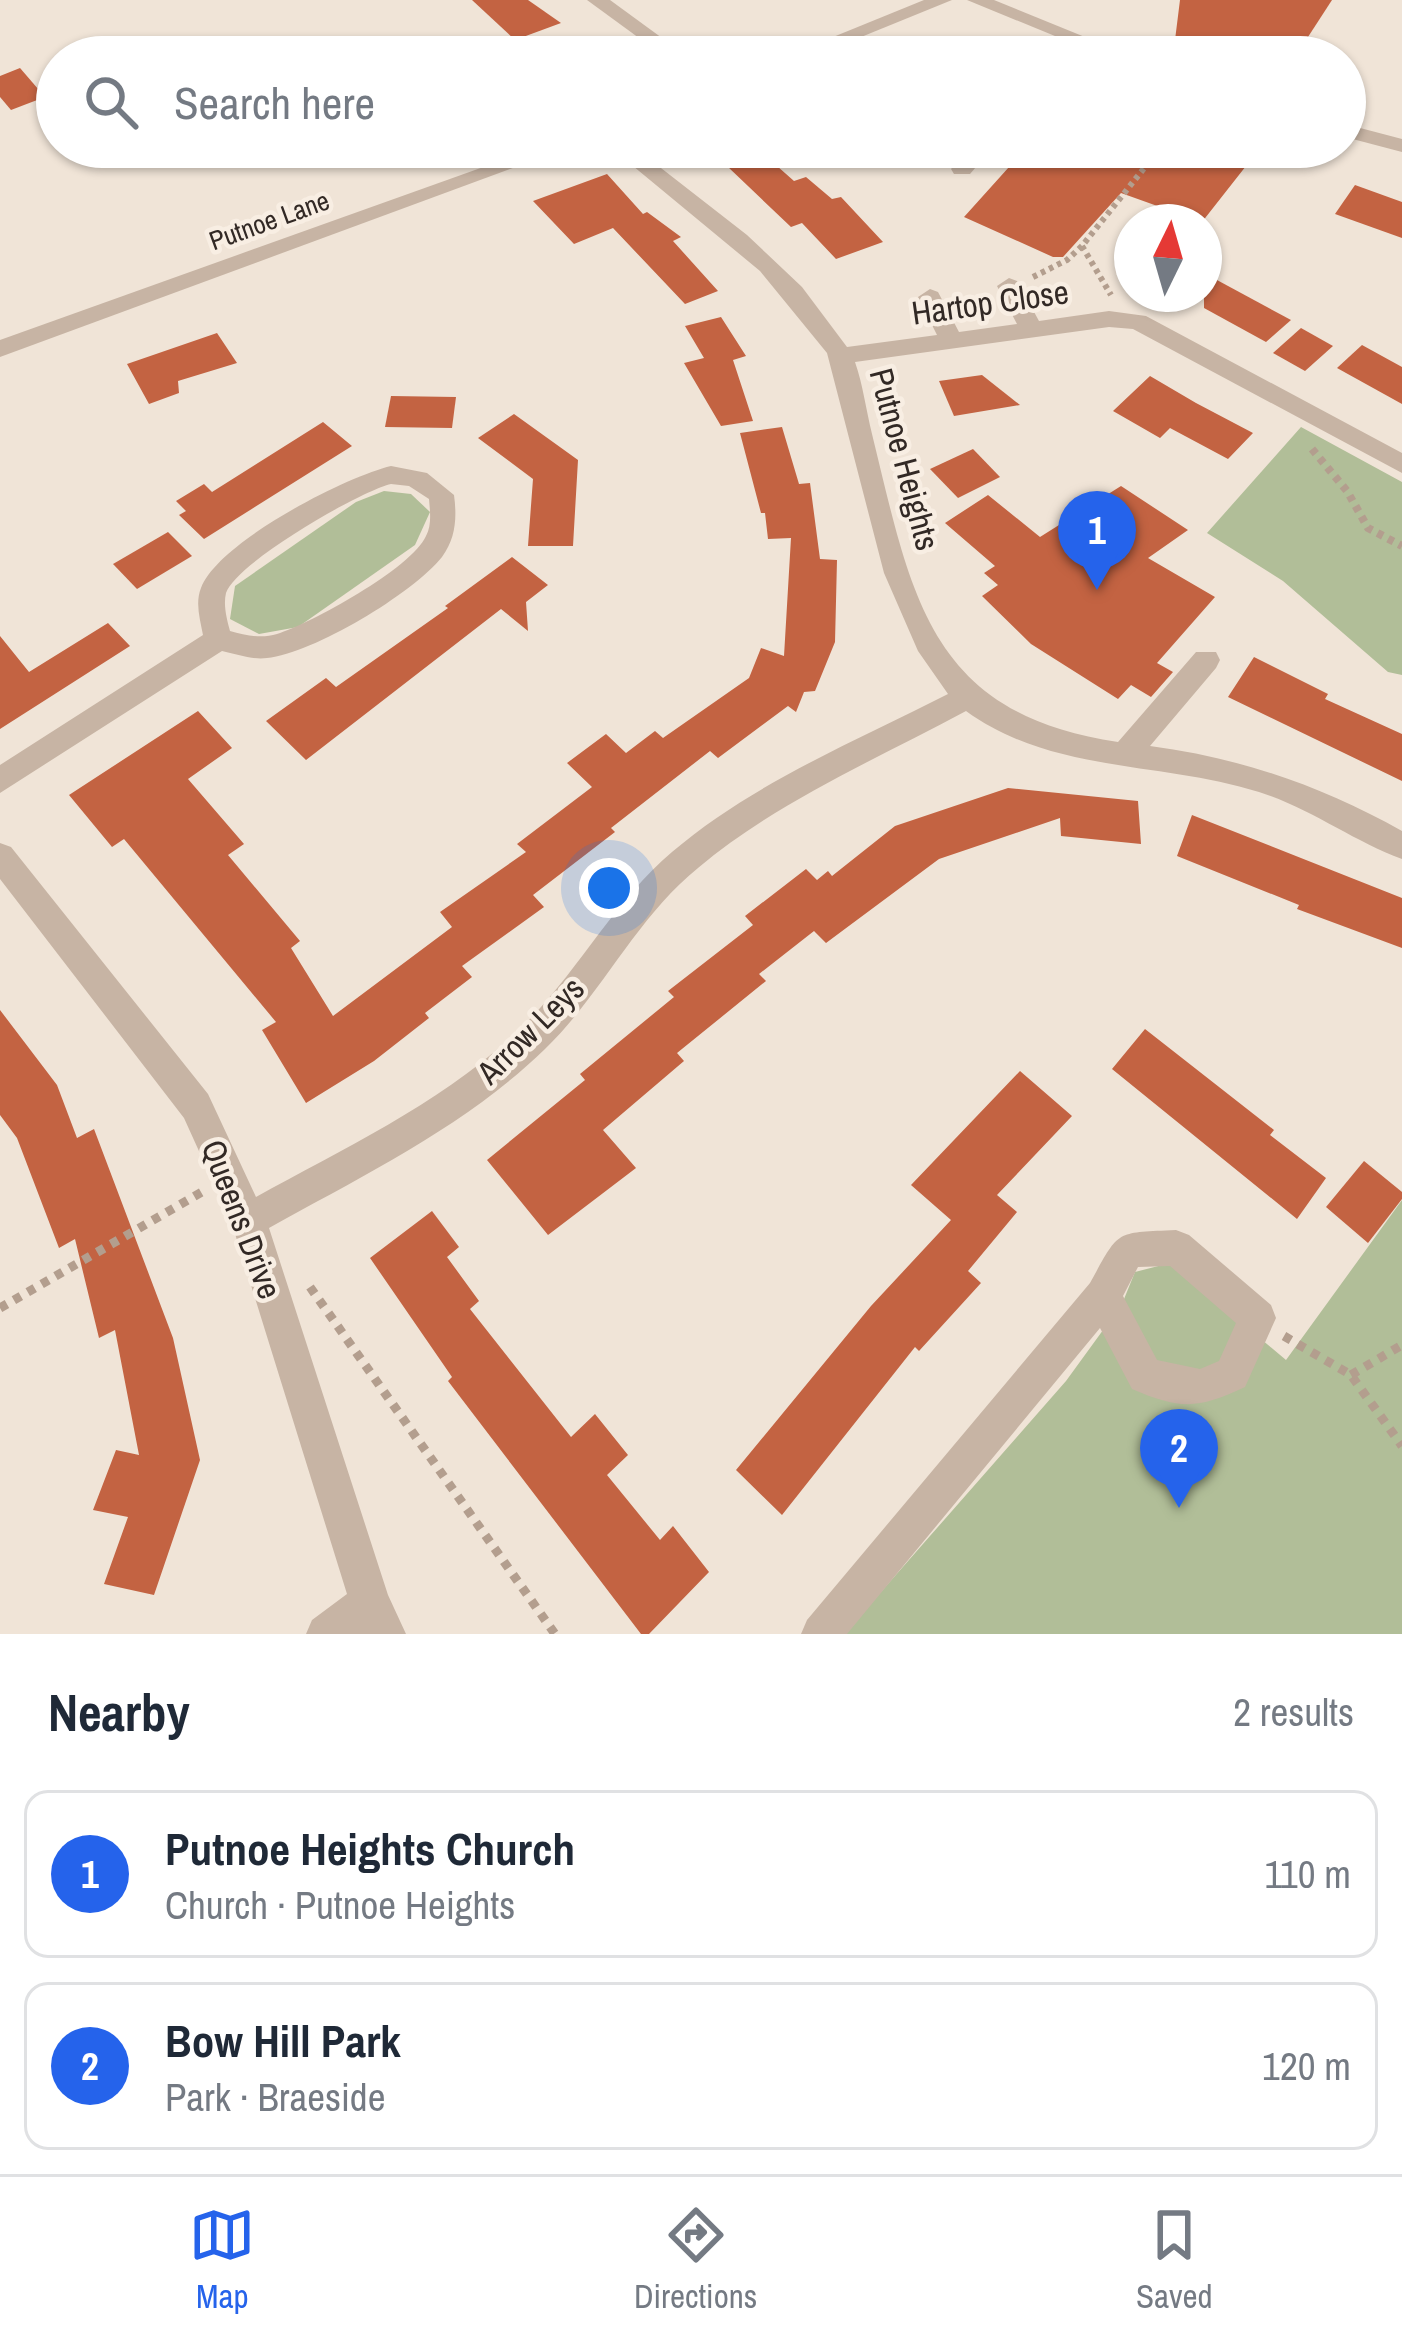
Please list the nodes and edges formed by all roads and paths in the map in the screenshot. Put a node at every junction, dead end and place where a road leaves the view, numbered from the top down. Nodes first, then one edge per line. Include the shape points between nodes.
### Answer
1 (597, 0) edge
2 (942, 0) edge
3 (977, 0) edge
4 (648, 36) edge
5 (849, 36) edge
6 (1070, 36) edge
7 (1366, 136) edge
8 (1402, 146) edge
9 (501, 168) edge
10 (646, 168) edge
11 (1144, 168) edge
12 (1082, 246) junction
13 (1010, 286) joint
14 (930, 297) dead end
15 (1109, 319) junction
16 (1032, 329) junction
17 (951, 340) junction
18 (0, 349) edge
19 (840, 356) junction
20 (1306, 442) dead end
21 (1402, 464) edge
22 (1402, 547) edge
23 (218, 639) junction
24 (1206, 660) dead end
25 (967, 697) junction
26 (1124, 756) junction
27 (0, 781) edge
28 (1402, 845) edge
29 (0, 856) edge
30 (230, 1176) junction
31 (249, 1220) junction
32 (304, 1279) dead end
33 (1103, 1296) junction
34 (0, 1308) edge
35 (1258, 1318) junction
36 (1402, 1345) edge
37 (1351, 1375) junction
38 (1402, 1447) edge
39 (378, 1618) edge
40 (326, 1634) edge
41 (555, 1634) edge
42 (821, 1634) edge

1 - 4 street
2 - 5 street
3 - 6 street
7 - 8 street
9 - 18 street, Putnoe Lane
10 - 19 street, Putnoe Heights via 798,296
11 - 12 path
12 - 13 path
12 - 15 path via 1111,290
13 - 16 street
14 - 17 street
15 - 16 street, Hartop Close
15 - 21 street, Hartop Close via 1138,322
16 - 17 street, Hartop Close
17 - 19 street, Hartop Close
19 - 25 street, Putnoe Heights via 889,549 934,656
20 - 22 path via 1368,528
23 - 23 street via 215,586 343,490 392,474 424,480 441,495 445,520 433,549 351,608 298,641 265,648
23 - 27 street
24 - 26 street
25 - 26 street, Putnoe Heights via 1065,746
25 - 31 street, Arrow Leys via 748,815 680,863 565,1005 493,1073 427,1120
26 - 28 street, Putnoe Heights via 1232,772 1318,798
29 - 30 street, Queens Drive via 196,1106
30 - 31 street, Queens Drive
30 - 34 path
31 - 39 street, Queens Drive
32 - 41 path
33 - 35 street via 1128,1250 1176,1248
33 - 35 street via 1145,1376 1201,1388 1232,1374
33 - 42 street
35 - 37 path
36 - 37 path
37 - 38 path
39 - 40 street

